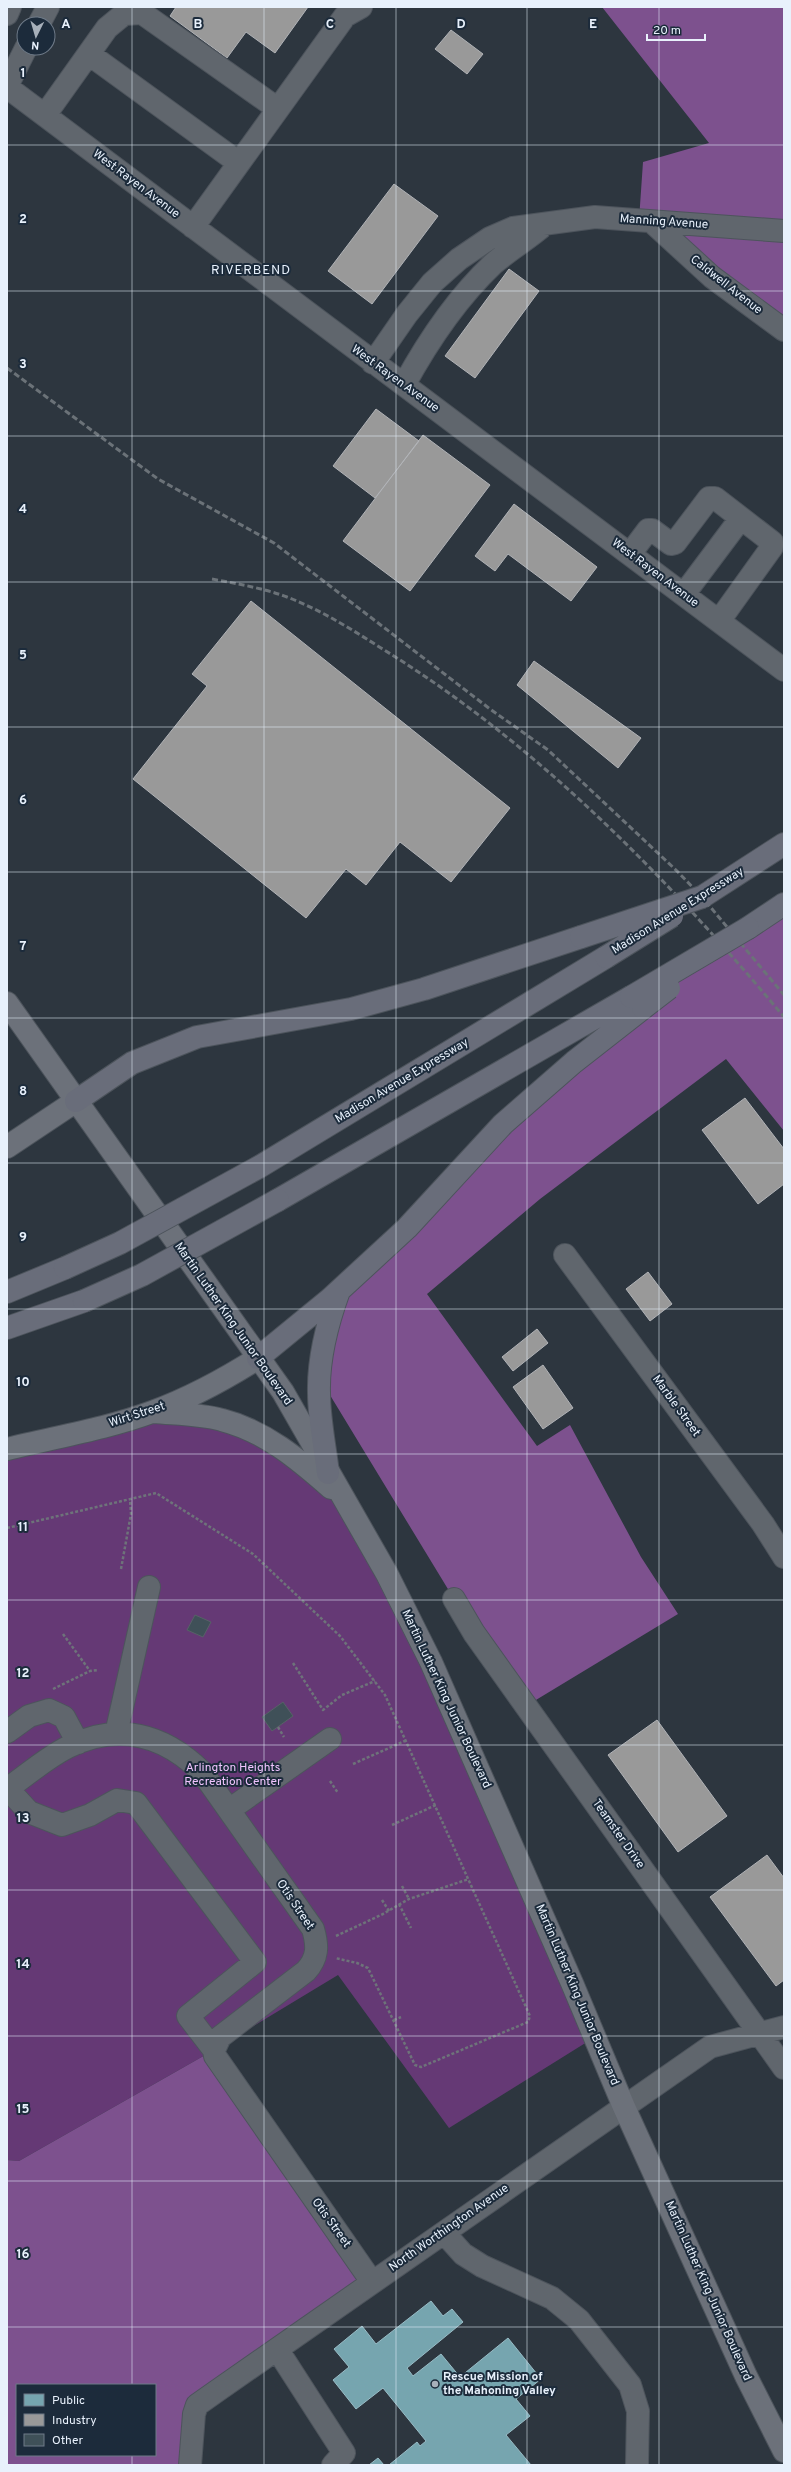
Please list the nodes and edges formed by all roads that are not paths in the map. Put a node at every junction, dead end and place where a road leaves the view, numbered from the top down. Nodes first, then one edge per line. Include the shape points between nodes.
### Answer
1 (10, 7) edge
2 (48, 7) edge
3 (361, 7) edge
4 (7, 14) edge
5 (43, 16) edge
6 (88, 54) junction
7 (22, 56) edge
8 (7, 87) edge
9 (278, 109) junction
10 (44, 115) junction
11 (239, 163) junction
12 (652, 222) junction
13 (544, 225) junction
14 (193, 227) junction
15 (784, 231) edge
16 (784, 330) edge
17 (373, 363) junction
18 (404, 385) junction
19 (741, 518) junction
20 (630, 554) junction
21 (684, 594) junction
22 (720, 621) junction
23 (784, 670) edge
24 (784, 844) edge
25 (702, 897) junction
26 (784, 904) edge
27 (7, 1003) edge
28 (637, 1003) junction
29 (76, 1100) junction
30 (7, 1147) edge
31 (565, 1255) dead end
32 (340, 1289) junction
33 (7, 1292) edge
34 (7, 1328) edge
35 (258, 1358) junction
36 (153, 1412) junction
37 (7, 1449) edge
38 (328, 1473) junction
39 (342, 1498) junction
40 (784, 1557) edge
41 (149, 1587) dead end
42 (454, 1599) dead end
43 (7, 1732) edge
44 (116, 1734) junction
45 (330, 1739) dead end
46 (78, 1743) junction
47 (7, 1788) edge
48 (229, 1810) junction
49 (784, 2026) edge
50 (759, 2033) junction
51 (214, 2050) junction
52 (784, 2068) edge
53 (624, 2107) junction
54 (445, 2234) junction
55 (372, 2282) junction
56 (277, 2349) junction
57 (784, 2451) edge
58 (190, 2465) edge
59 (333, 2465) edge
60 (637, 2465) edge

1 - 4 street
2 - 5 street
3 - 9 street via 345,16
6 - 9 street via 107,28 124,14 142,13
6 - 10 street
6 - 11 street
7 - 8 street
8 - 10 street, West Rayen Avenue
9 - 11 street
10 - 14 street, West Rayen Avenue
11 - 14 street
12 - 13 street, Manning Avenue via 595,217
12 - 15 street, Manning Avenue
12 - 16 street, Caldwell Avenue via 712,277
13 - 17 street, Manning Avenue via 513,228 490,238 459,259 432,283
13 - 18 street via 475,282 425,347
14 - 17 street, West Rayen Avenue
17 - 18 street, West Rayen Avenue
18 - 20 street, West Rayen Avenue
19 - 20 street via 715,498 709,498 675,543 671,544 652,530 648,530
19 - 21 street
19 - 22 street via 772,542 772,547
20 - 21 street, West Rayen Avenue
21 - 22 street, West Rayen Avenue
22 - 23 street, West Rayen Avenue
24 - 25 highway, Madison Avenue Expressway
25 - 29 highway, bridge via 424,989 352,1009 220,1032 189,1040 132,1063
25 - 33 highway, Madison Avenue Expressway, bridge via 259,1167 120,1243
26 - 28 highway, bridge
27 - 29 main road, Martin Luther King Junior Boulevard
28 - 32 highway via 503,1124 407,1228
28 - 34 highway, bridge via 142,1275 84,1301
29 - 30 main road
29 - 35 main road, Martin Luther King Junior Boulevard
31 - 40 street, Marble Street via 763,1524
32 - 35 highway
32 - 38 highway via 324,1338 319,1377
35 - 36 main road, Wirt Street via 223,1380
35 - 38 main road, Martin Luther King Junior Boulevard via 283,1392
36 - 37 main road, Wirt Street via 126,1421
36 - 39 main road via 221,1419 249,1429 276,1443
38 - 39 main road, Martin Luther King Junior Boulevard
39 - 53 main road, Martin Luther King Junior Boulevard via 388,1574 431,1662
41 - 44 street
42 - 50 street, Teamster Drive via 474,1633
43 - 46 street via 29,1716 49,1710 64,1717
44 - 46 street, Otis Street
44 - 48 street, Otis Street via 152,1738 184,1754 202,1772
45 - 48 street
46 - 47 street, Otis Street via 52,1757
47 - 51 street via 29,1812 62,1825 90,1815 117,1800 136,1803 255,1962 188,2016
48 - 51 street, Otis Street via 313,1929 317,1944 313,1963 306,1971 220,2037
49 - 50 street, North Worthington Avenue
50 - 52 street, Teamster Drive
50 - 53 street, North Worthington Avenue via 710,2047
51 - 55 street, Otis Street via 215,2056
53 - 54 street, North Worthington Avenue
53 - 57 main road, Martin Luther King Junior Boulevard via 746,2376
54 - 55 street, North Worthington Avenue
54 - 60 street via 463,2254 482,2266 552,2298 579,2320 630,2385 638,2411
55 - 56 street, North Worthington Avenue
56 - 58 street, North Worthington Avenue via 197,2406 194,2414
56 - 59 street via 344,2453

